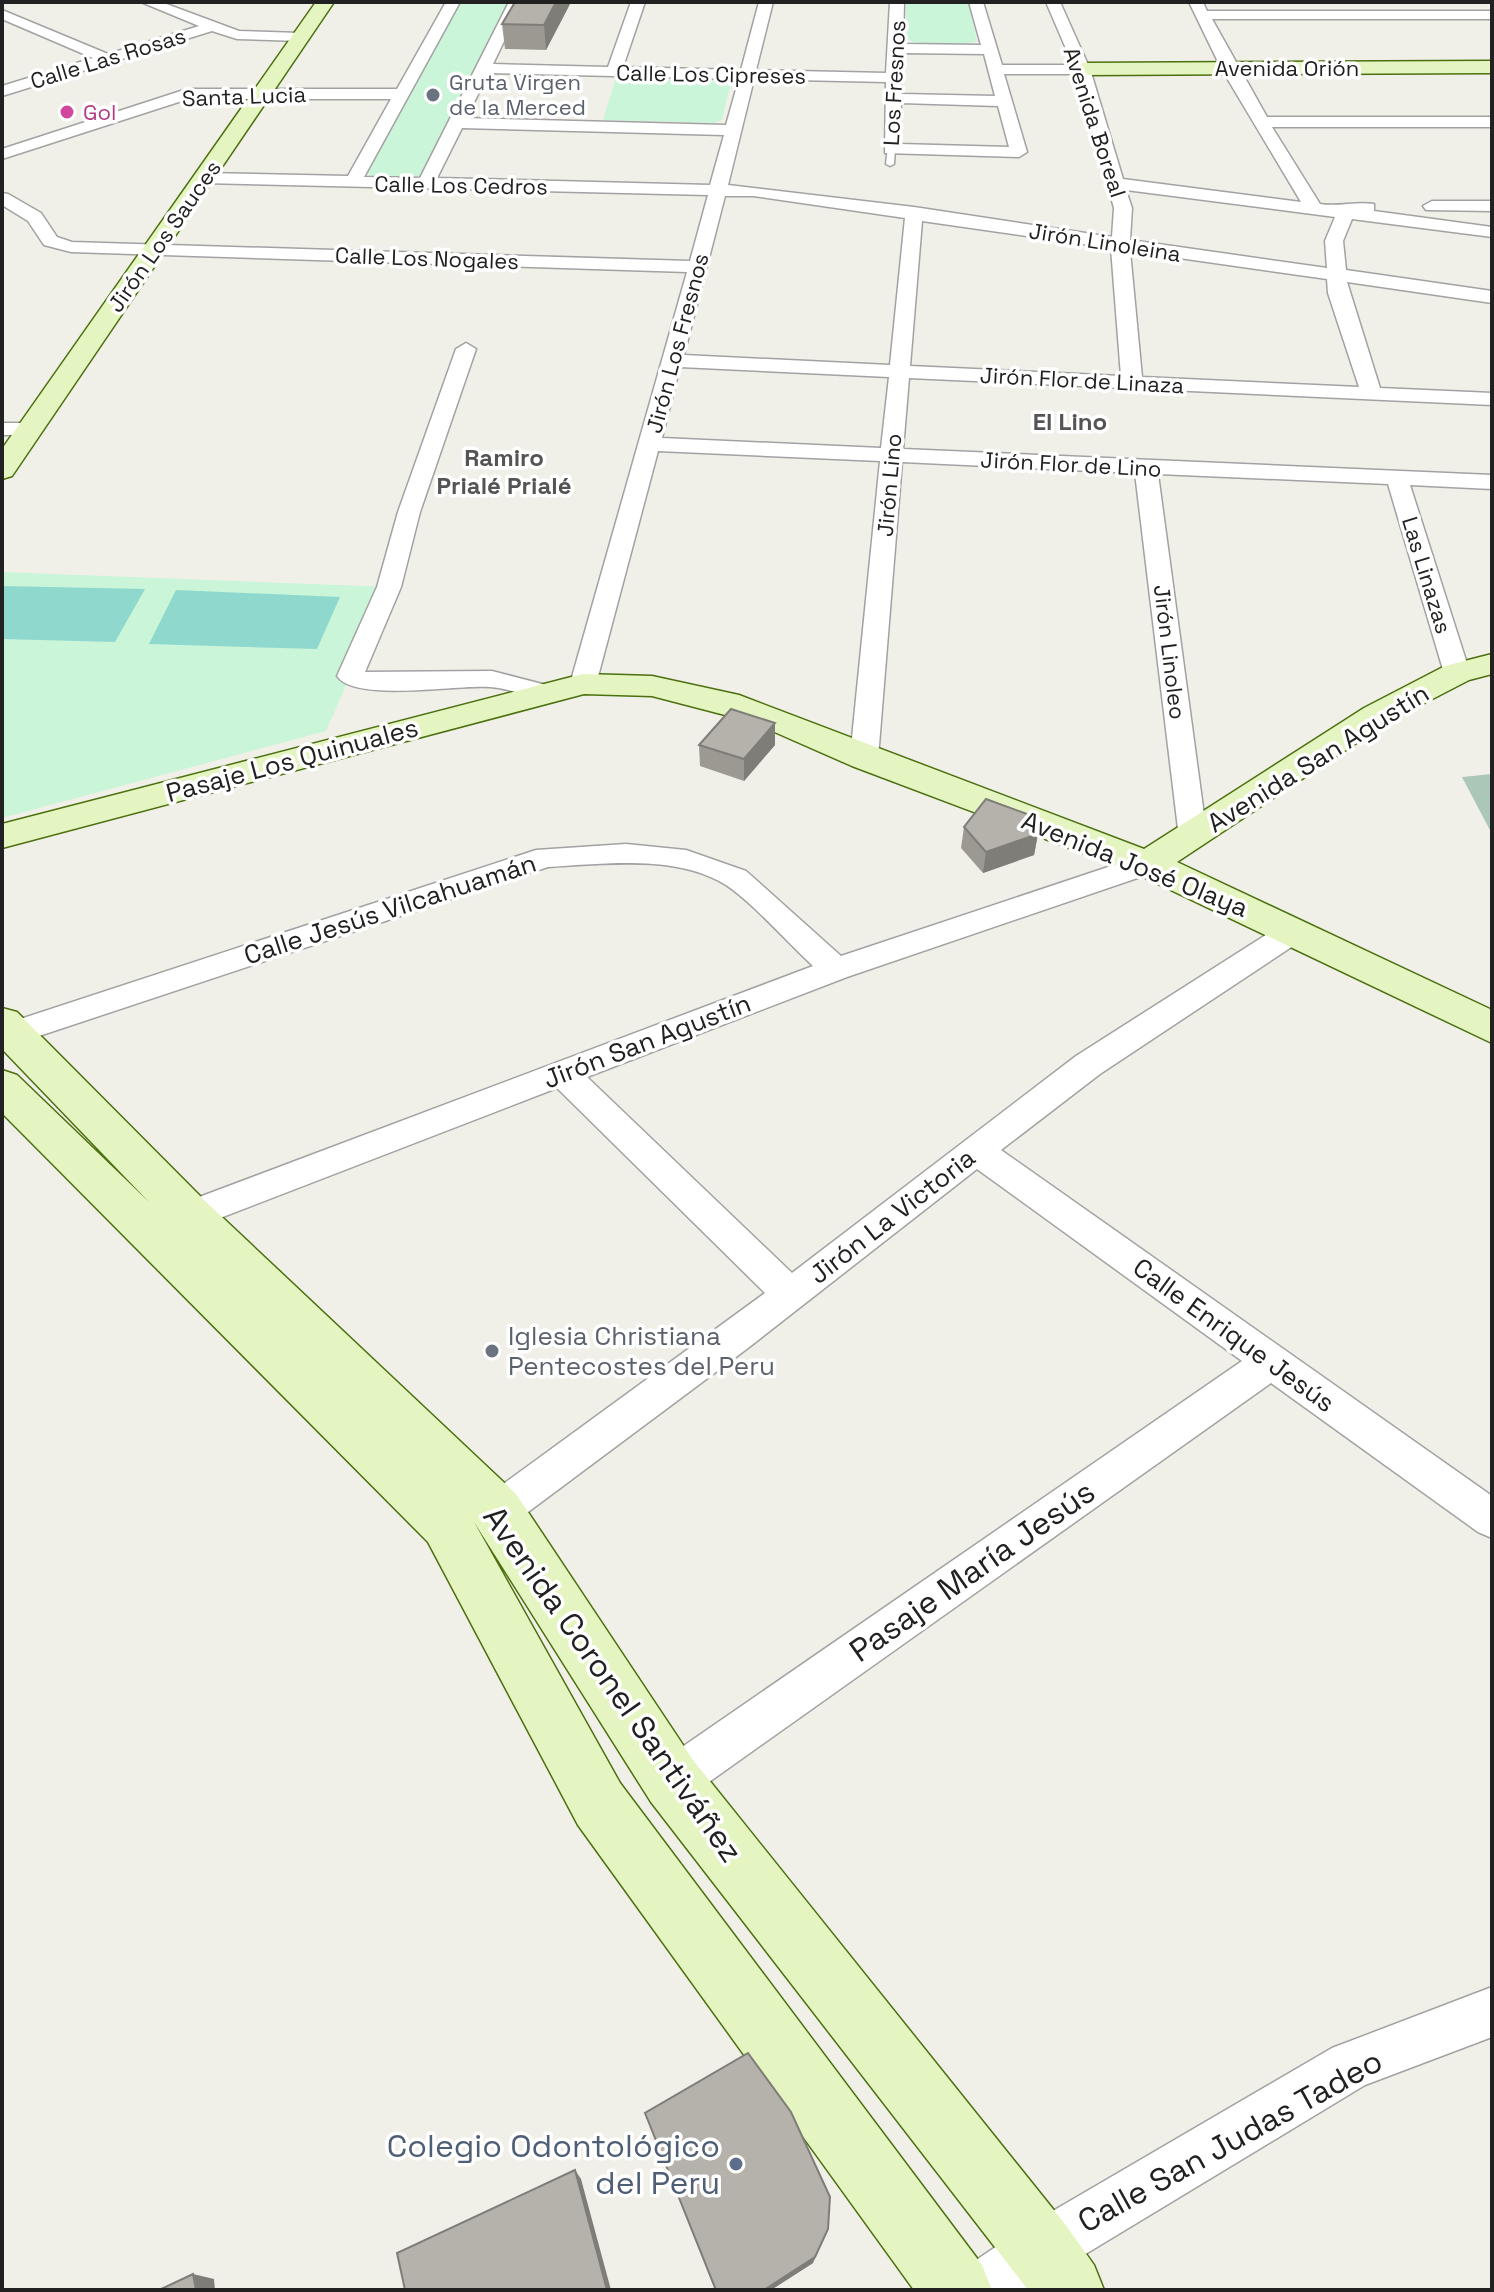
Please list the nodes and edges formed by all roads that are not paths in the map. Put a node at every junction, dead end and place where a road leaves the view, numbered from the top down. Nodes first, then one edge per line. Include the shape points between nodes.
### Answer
1 (148, 2) edge
2 (198, 2) edge
3 (325, 2) edge
4 (453, 2) edge
5 (516, 2) edge
6 (638, 2) edge
7 (766, 2) edge
8 (897, 2) edge
9 (976, 2) edge
10 (1053, 2) edge
11 (1456, 2) edge
12 (1199, 8) edge
13 (2, 14) edge
14 (1467, 15) junction
15 (1492, 15) edge
16 (186, 16) junction
17 (213, 26) junction
18 (35, 27) junction
19 (13, 33) dead end
20 (1484, 33) dead end
21 (300, 37) junction
22 (895, 48) junction
23 (990, 50) junction
24 (108, 59) junction
25 (1492, 67) edge
26 (481, 68) junction
27 (1229, 68) junction
28 (1082, 69) junction
29 (995, 70) junction
30 (614, 72) junction
31 (749, 75) junction
32 (893, 78) junction
33 (2, 91) edge
34 (266, 92) junction
35 (399, 94) junction
36 (892, 98) junction
37 (1004, 101) junction
38 (1261, 122) junction
39 (1492, 122) edge
40 (458, 123) junction
41 (733, 130) junction
42 (2, 154) edge
43 (203, 178) junction
44 (353, 182) junction
45 (1115, 183) junction
46 (426, 184) junction
47 (718, 191) junction
48 (2, 198) edge
49 (1492, 206) edge
50 (1313, 208) junction
51 (914, 212) junction
52 (1346, 212) junction
53 (1492, 232) edge
54 (1120, 245) junction
55 (156, 250) junction
56 (698, 267) junction
57 (1336, 274) junction
58 (1492, 297) edge
59 (466, 349) dead end
60 (672, 361) junction
61 (900, 371) junction
62 (1132, 382) junction
63 (1371, 393) junction
64 (1492, 399) edge
65 (2, 429) edge
66 (30, 429) junction
67 (649, 444) junction
68 (892, 456) junction
69 (1146, 468) junction
70 (2, 470) edge
71 (1397, 478) junction
72 (1492, 482) edge
73 (1492, 664) edge
74 (1457, 673) junction
75 (583, 684) junction
76 (545, 693) junction
77 (864, 758) junction
78 (2, 836) edge
79 (1193, 837) junction
80 (1148, 864) junction
81 (1294, 931) junction
82 (836, 969) junction
83 (7, 1028) edge
84 (1492, 1028) edge
85 (562, 1073) junction
86 (2, 1086) edge
87 (977, 1151) junction
88 (172, 1226) junction
89 (790, 1294) junction
90 (1272, 1361) junction
91 (498, 1511) junction
92 (1492, 1519) edge
93 (672, 1781) junction
94 (1492, 2012) edge
95 (1055, 2269) edge
96 (957, 2290) edge
97 (979, 2290) edge

1 - 16 street
2 - 16 street
3 - 21 street, Jirón Los Sauces
4 - 35 street
5 - 26 street
6 - 30 street
7 - 31 street, Jirón Los Fresnos
8 - 22 street, Los Fresnos
9 - 23 street
10 - 28 street, Avenida Boreal
11 - 14 street
12 - 14 street
12 - 27 street
13 - 18 street
14 - 15 street
14 - 20 street
16 - 17 street
17 - 21 street via 237,35
17 - 24 street, Calle Las Rosas
18 - 19 street
18 - 24 street
21 - 34 street, Jirón Los Sauces
22 - 23 street
22 - 32 street, Los Fresnos
23 - 29 street
24 - 33 street, Calle Las Rosas
25 - 27 street, Avenida Orión
26 - 30 street, Calle Los Cipreses
26 - 40 street
27 - 28 street, Avenida Orión
27 - 38 street
28 - 29 street
28 - 45 street, Avenida Boreal
29 - 37 street
30 - 31 street, Calle Los Cipreses
31 - 32 street, Calle Los Cipreses
31 - 41 street, Jirón Los Fresnos
32 - 36 street, Los Fresnos
34 - 35 street, Santa Lucia
34 - 42 street, Santa Lucia via 180,96
34 - 43 street, Jirón Los Sauces
35 - 44 street
36 - 37 street
36 - 37 street, Los Fresnos via 890,156 1019,152
38 - 39 street
38 - 50 street via 1282,144
40 - 41 street
40 - 46 street
41 - 47 street, Jirón Los Fresnos
43 - 44 street, Calle Los Cedros
43 - 55 street, Jirón Los Sauces
44 - 46 street, Calle Los Cedros
45 - 50 street
45 - 54 street, Avenida Boreal via 1123,208
46 - 47 street, Calle Los Cedros
47 - 51 street, Jirón Linoleina
47 - 56 street, Jirón Los Fresnos
48 - 55 street, Calle Los Nogales via 35,217 57,244
49 - 52 street via 1383,205
50 - 52 street
51 - 54 street, Jirón Linoleina
51 - 61 street, Jirón Lino
52 - 53 street
52 - 57 street via 1334,241
54 - 57 street, Jirón Linoleina
54 - 62 street
55 - 56 street, Calle Los Nogales
55 - 66 street, Jirón Los Sauces
56 - 60 street, Jirón Los Fresnos
57 - 58 street, Jirón Linoleina
57 - 63 street
59 - 76 street via 409,512 389,587 350,676 369,682 492,679
60 - 61 street, Jirón Flor de Linaza
60 - 67 street, Jirón Los Fresnos
61 - 62 street, Jirón Flor de Linaza
61 - 68 street, Jirón Lino
62 - 63 street, Jirón Flor de Linaza
63 - 64 street, Jirón Flor de Linaza
65 - 66 street
66 - 70 street, Jirón Los Sauces
67 - 68 street, Jirón Flor de Lino
67 - 75 street, Jirón Los Fresnos
68 - 69 street, Jirón Flor de Lino
68 - 77 street, Jirón Lino
69 - 71 street, Jirón Flor de Lino
69 - 79 street, Jirón Linoleo
71 - 72 street, Jirón Flor de Lino
71 - 74 street, Las Linazas
73 - 74 street, Avenida San Agustín
74 - 79 street, Avenida San Agustín via 1376,715
75 - 76 street, Pasaje Los Quinuales
75 - 77 street, Avenida José Olaya via 640,683 693,694 821,736
76 - 78 street, Pasaje Los Quinuales
77 - 80 street, Avenida José Olaya
79 - 80 street, Avenida San Agustín
80 - 81 street, Avenida José Olaya
80 - 82 street, Jirón San Agustín
81 - 84 street, Avenida José Olaya
81 - 87 street, Jirón La Victoria via 1088,1065
82 - 83 street, Calle Jesús Vilcahuamán via 736,878 686,860 626,854 546,857
82 - 85 street, Jirón San Agustín
83 - 88 street, Avenida Coronel Santiváñez
85 - 88 street, Jirón San Agustín
85 - 89 street
86 - 88 street, Avenida Coronel Santiváñez
87 - 89 street, Jirón La Victoria
87 - 90 street, Calle Enrique Jesús
88 - 91 street, Avenida Coronel Santiváñez
88 - 96 street, Avenida Coronel Santiváñez via 447,1525 599,1804
89 - 91 street, Jirón La Victoria
90 - 92 street, Calle Enrique Jesús
90 - 93 street, Pasaje María Jesús
91 - 93 street, Avenida Coronel Santiváñez
93 - 95 street, Avenida Coronel Santiváñez
94 - 95 street, Calle San Judas Tadeo via 1350,2066
95 - 97 street, Calle San Judas Tadeo

